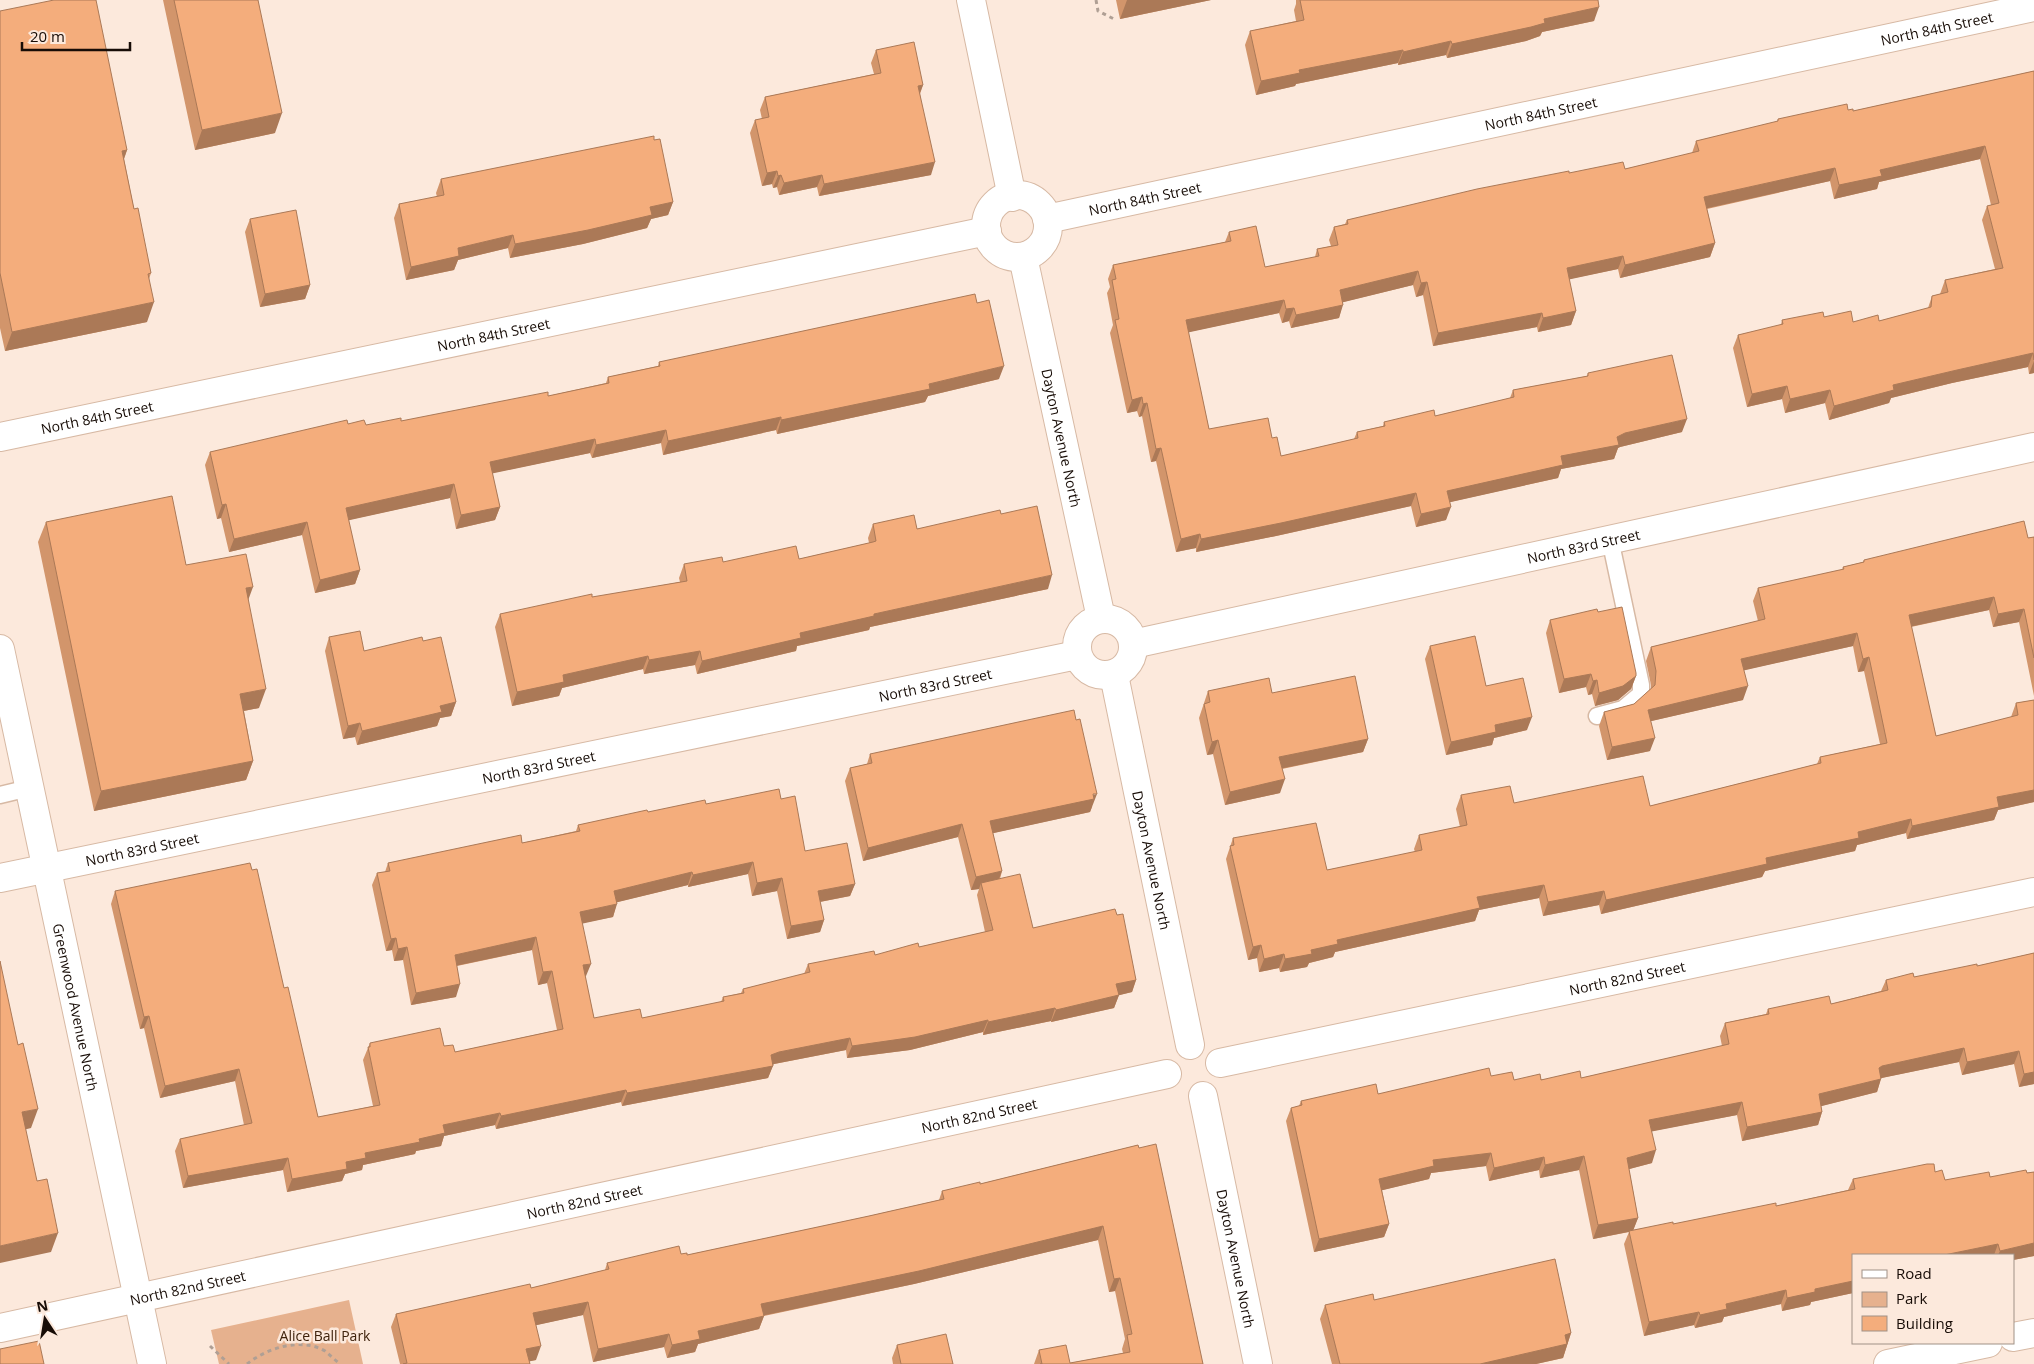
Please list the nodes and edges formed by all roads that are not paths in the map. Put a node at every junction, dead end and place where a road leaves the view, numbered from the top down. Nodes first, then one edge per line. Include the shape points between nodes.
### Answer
1 (971, 0) edge
2 (2034, 7) edge
3 (1012, 197) junction
4 (1047, 219) junction
5 (987, 231) junction
6 (1022, 256) junction
7 (0, 437) edge
8 (2034, 447) edge
9 (1610, 539) junction
10 (1101, 618) junction
11 (1133, 644) junction
12 (1078, 654) junction
13 (2, 666) edge
14 (1114, 675) junction
15 (1597, 716) dead end
16 (30, 788) junction
17 (0, 795) edge
18 (46, 868) junction
19 (0, 878) edge
20 (2034, 892) edge
21 (1190, 1045) junction
22 (1220, 1063) junction
23 (1167, 1074) junction
24 (1203, 1096) junction
25 (137, 1298) junction
26 (0, 1328) edge
27 (2034, 1333) edge
28 (2014, 1338) edge
29 (1983, 1344) edge
30 (152, 1364) edge
31 (1258, 1364) edge
32 (1888, 1364) edge

1 - 3 street
2 - 4 street, North 84th Street
3 - 4 street via 1036,201
3 - 5 street via 997,203 991,210
4 - 6 street via 1045,240 1039,248
5 - 6 street via 992,245 999,252
5 - 7 street, North 84th Street
6 - 10 street, Dayton Avenue North
8 - 9 street, North 83rd Street
9 - 11 street, North 83rd Street
9 - 15 lane via 1641,694 1623,709
10 - 11 street via 1125,626
10 - 12 street via 1082,629 1076,646
11 - 14 street via 1129,662
12 - 14 street via 1087,669
12 - 18 street, North 83rd Street
13 - 16 street, Greenwood Avenue North
14 - 21 street, Dayton Avenue North
16 - 17 lane
16 - 18 street, Greenwood Avenue North
18 - 19 street, North 83rd Street
18 - 25 street, Greenwood Avenue North
20 - 22 street, North 82nd Street
21 - 22 street via 1210,1048
21 - 23 street via 1176,1051 1167,1066
22 - 24 street via 1219,1082
23 - 24 street via 1170,1083 1182,1095 1190,1098
23 - 25 street, North 82nd Street
24 - 31 street, Dayton Avenue North
25 - 26 street, North 82nd Street
25 - 30 street, Greenwood Avenue North
27 - 28 street
29 - 32 street

